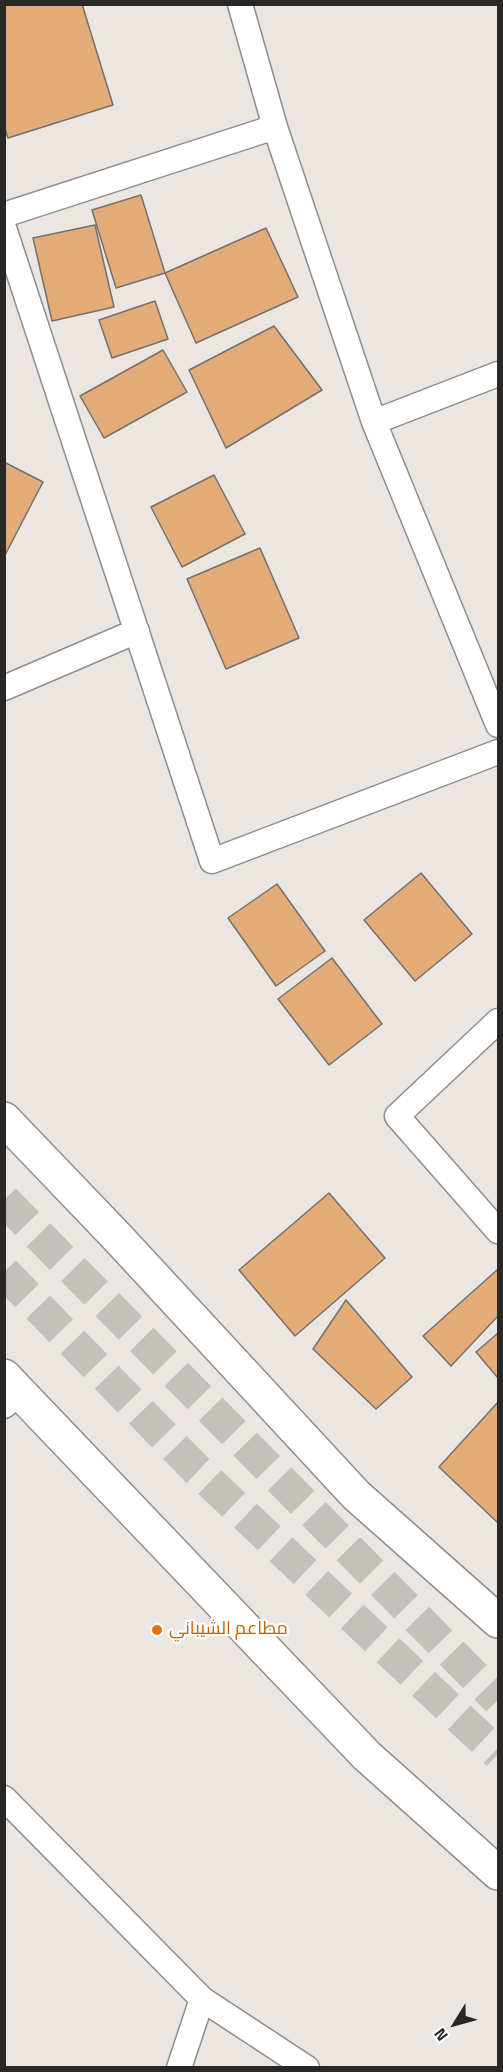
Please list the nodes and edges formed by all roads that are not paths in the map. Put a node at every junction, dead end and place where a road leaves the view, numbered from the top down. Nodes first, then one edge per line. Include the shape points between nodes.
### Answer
1 (240, 4) edge
2 (275, 127) junction
3 (4, 214) edge
4 (4, 228) edge
5 (498, 374) edge
6 (374, 422) junction
7 (137, 631) junction
8 (4, 688) edge
9 (498, 725) edge
10 (498, 752) edge
11 (498, 1021) edge
12 (4, 1119) edge
13 (498, 1231) edge
14 (10, 1391) edge
15 (498, 1621) edge
16 (4, 1798) edge
17 (498, 1873) edge
18 (202, 1999) junction
19 (179, 2067) edge
20 (307, 2067) edge

1 - 2 street
2 - 3 street
2 - 6 street
4 - 7 street
5 - 6 street
6 - 9 street
7 - 8 street
7 - 10 street via 212,861
11 - 13 street via 397,1116
12 - 15 highway via 356,1495
14 - 17 highway via 367,1756
16 - 18 street
18 - 19 street
18 - 20 street

